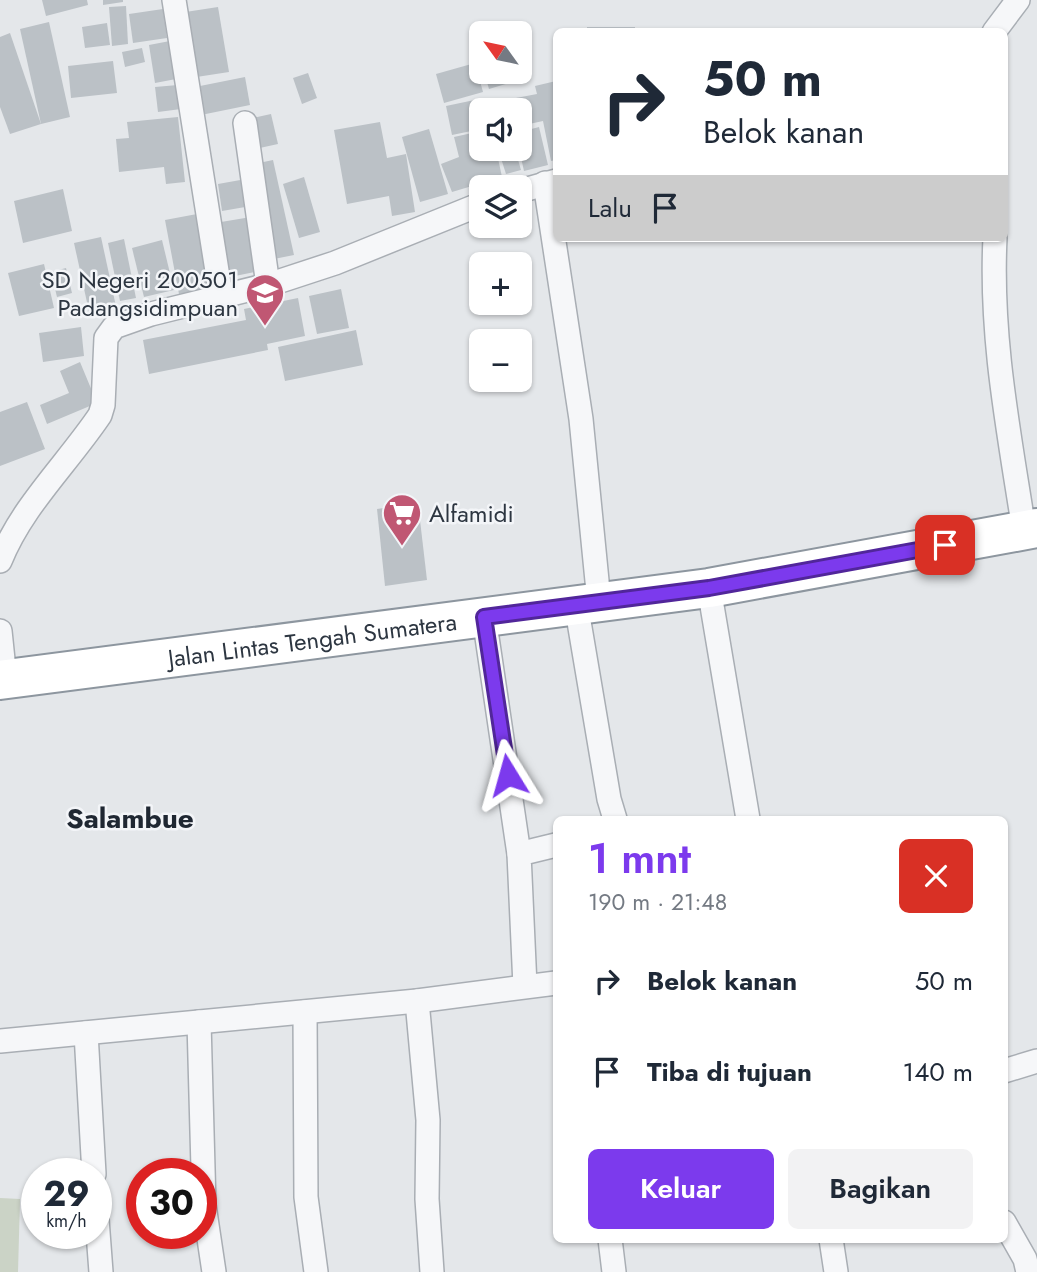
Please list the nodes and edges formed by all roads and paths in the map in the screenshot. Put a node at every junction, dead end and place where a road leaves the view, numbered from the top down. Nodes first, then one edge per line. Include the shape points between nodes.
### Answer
1 (174, 0) edge
2 (1018, 0) edge
3 (997, 28) edge
4 (245, 124) dead end
5 (551, 182) edge
6 (532, 188) edge
7 (469, 209) edge
8 (559, 242) edge
9 (995, 242) edge
10 (268, 285) junction
11 (221, 296) junction
12 (1031, 529) edge
13 (0, 561) edge
14 (709, 588) junction
15 (587, 603) junction
16 (484, 617) junction
17 (0, 631) edge
18 (3, 680) edge
19 (614, 816) edge
20 (743, 816) edge
21 (553, 846) edge
22 (519, 854) junction
23 (553, 983) edge
24 (525, 986) junction
25 (417, 1001) junction
26 (305, 1012) junction
27 (199, 1022) junction
28 (86, 1033) junction
29 (0, 1041) edge
30 (1037, 1061) edge
31 (1008, 1070) edge
32 (93, 1158) edge
33 (1008, 1229) edge
34 (610, 1243) edge
35 (832, 1243) edge
36 (99, 1249) edge
37 (101, 1272) edge
38 (214, 1272) edge
39 (316, 1272) edge
40 (432, 1272) edge
41 (614, 1272) edge
42 (836, 1272) edge
43 (1028, 1272) edge

1 - 11 street
2 - 3 street
4 - 10 street
5 - 6 street
7 - 10 street
8 - 15 street via 581,419
9 - 12 street via 998,365
10 - 11 street
11 - 13 street via 114,327 106,338 100,415 31,506
12 - 14 highway, Jalan Lintas Tengah Sumatera
14 - 15 highway, Jalan Lintas Tengah Sumatera
14 - 20 street
15 - 16 highway, Jalan Lintas Tengah Sumatera
15 - 19 street
16 - 18 highway, Jalan Lintas Tengah Sumatera
16 - 22 street
17 - 18 street
21 - 22 street
22 - 24 street
23 - 24 street
24 - 25 street
25 - 26 street
25 - 40 street via 428,1121
26 - 27 street
26 - 39 street via 306,1198
27 - 28 street
27 - 38 street via 204,1205
28 - 29 street
28 - 32 street
30 - 31 street
33 - 43 street
34 - 41 street
35 - 42 street
36 - 37 street

